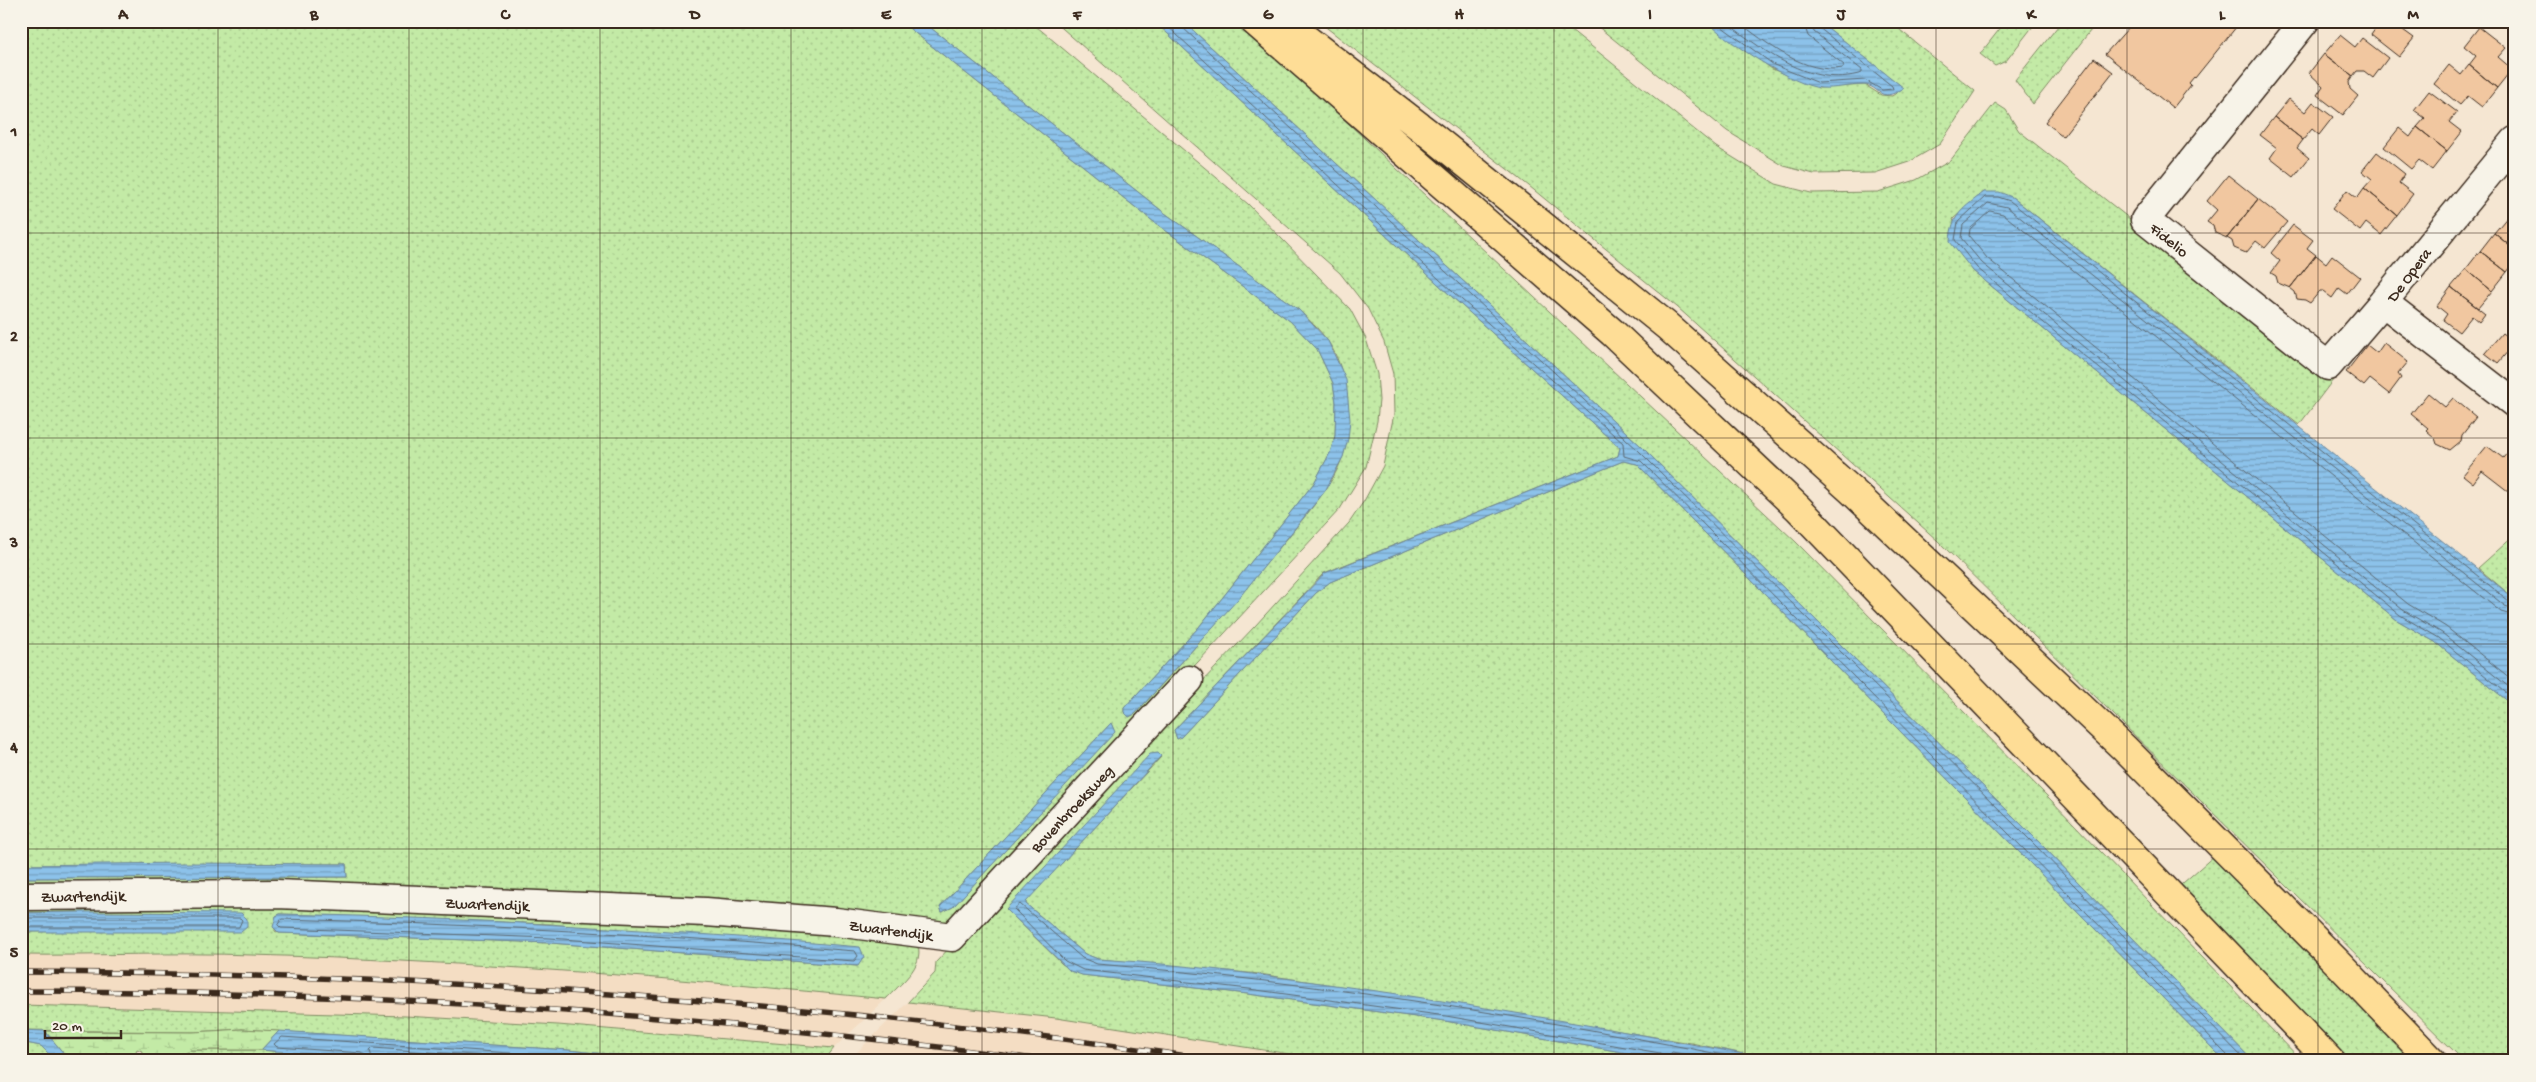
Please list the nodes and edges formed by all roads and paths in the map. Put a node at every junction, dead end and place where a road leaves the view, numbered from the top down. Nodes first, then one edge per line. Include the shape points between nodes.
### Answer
1 (1254, 21) edge
2 (1284, 21) edge
3 (2305, 21) edge
4 (2515, 141) edge
5 (2383, 302) junction
6 (2515, 404) edge
7 (1189, 680) dead end
8 (21, 896) edge
9 (952, 937) joint
10 (2330, 1061) edge
11 (2432, 1061) edge

1 - 10 highway via 1612,332 1798,508
2 - 11 highway via 1667,326 1851,490 2124,748
3 - 5 street, Fidelio via 2145,220 2328,366
4 - 5 street, De Opera
5 - 6 street, De Opera
7 - 9 street, Bovenbroeksweg
8 - 9 street, Zwartendijk via 277,894 696,912 836,922

